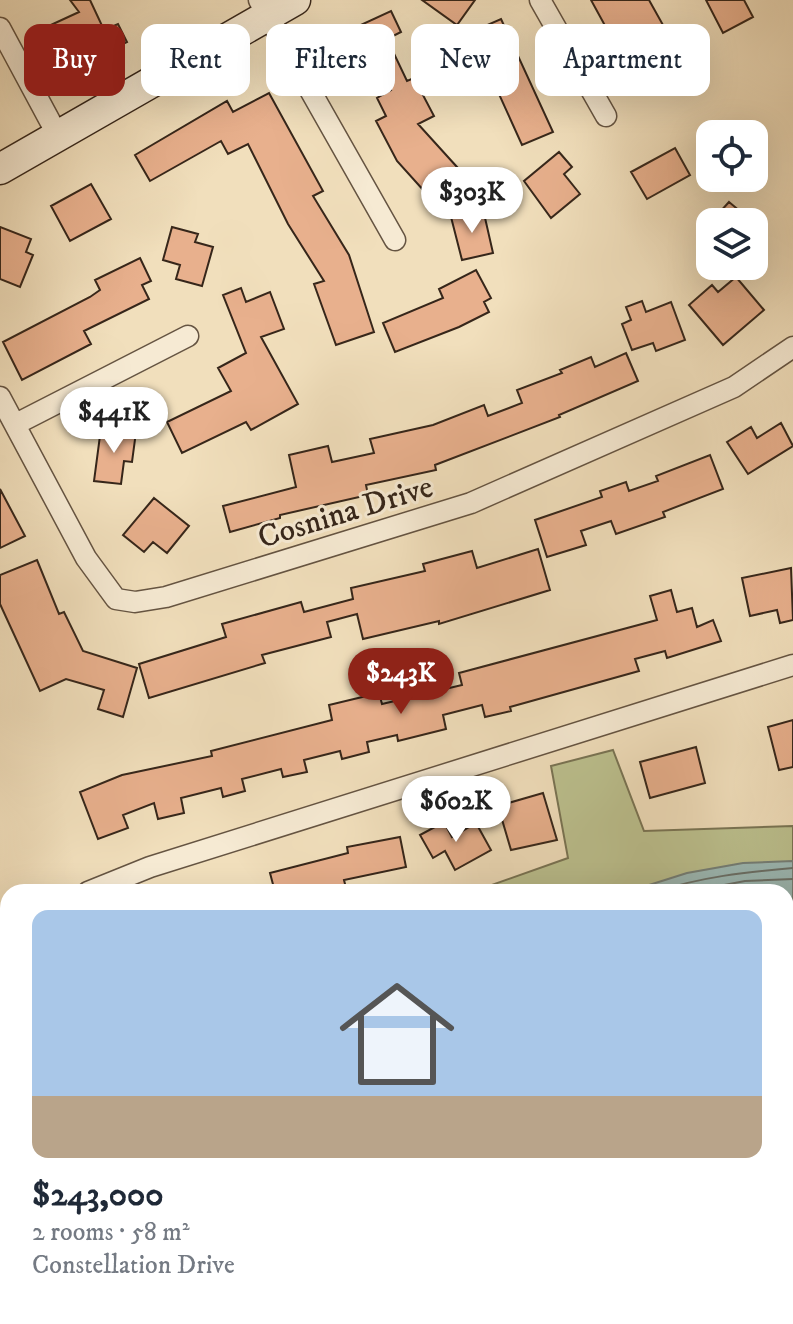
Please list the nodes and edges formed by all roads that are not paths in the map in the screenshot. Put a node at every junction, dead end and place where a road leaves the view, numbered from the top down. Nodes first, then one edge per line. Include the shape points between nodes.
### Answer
1 (295, 0) edge
2 (540, 0) edge
3 (263, 8) edge
4 (0, 28) edge
5 (606, 116) dead end
6 (58, 136) junction
7 (0, 169) edge
8 (395, 240) dead end
9 (188, 336) dead end
10 (793, 347) edge
11 (0, 397) edge
12 (16, 424) junction
13 (793, 665) edge
14 (108, 884) edge

1 - 3 main road
2 - 5 street
3 - 6 main road
3 - 8 street
4 - 6 street
6 - 7 main road
9 - 12 street
10 - 12 street, Cosnina Drive via 734,387 471,503 135,602 116,599 86,558
11 - 12 street, Cosnina Drive
13 - 14 street

